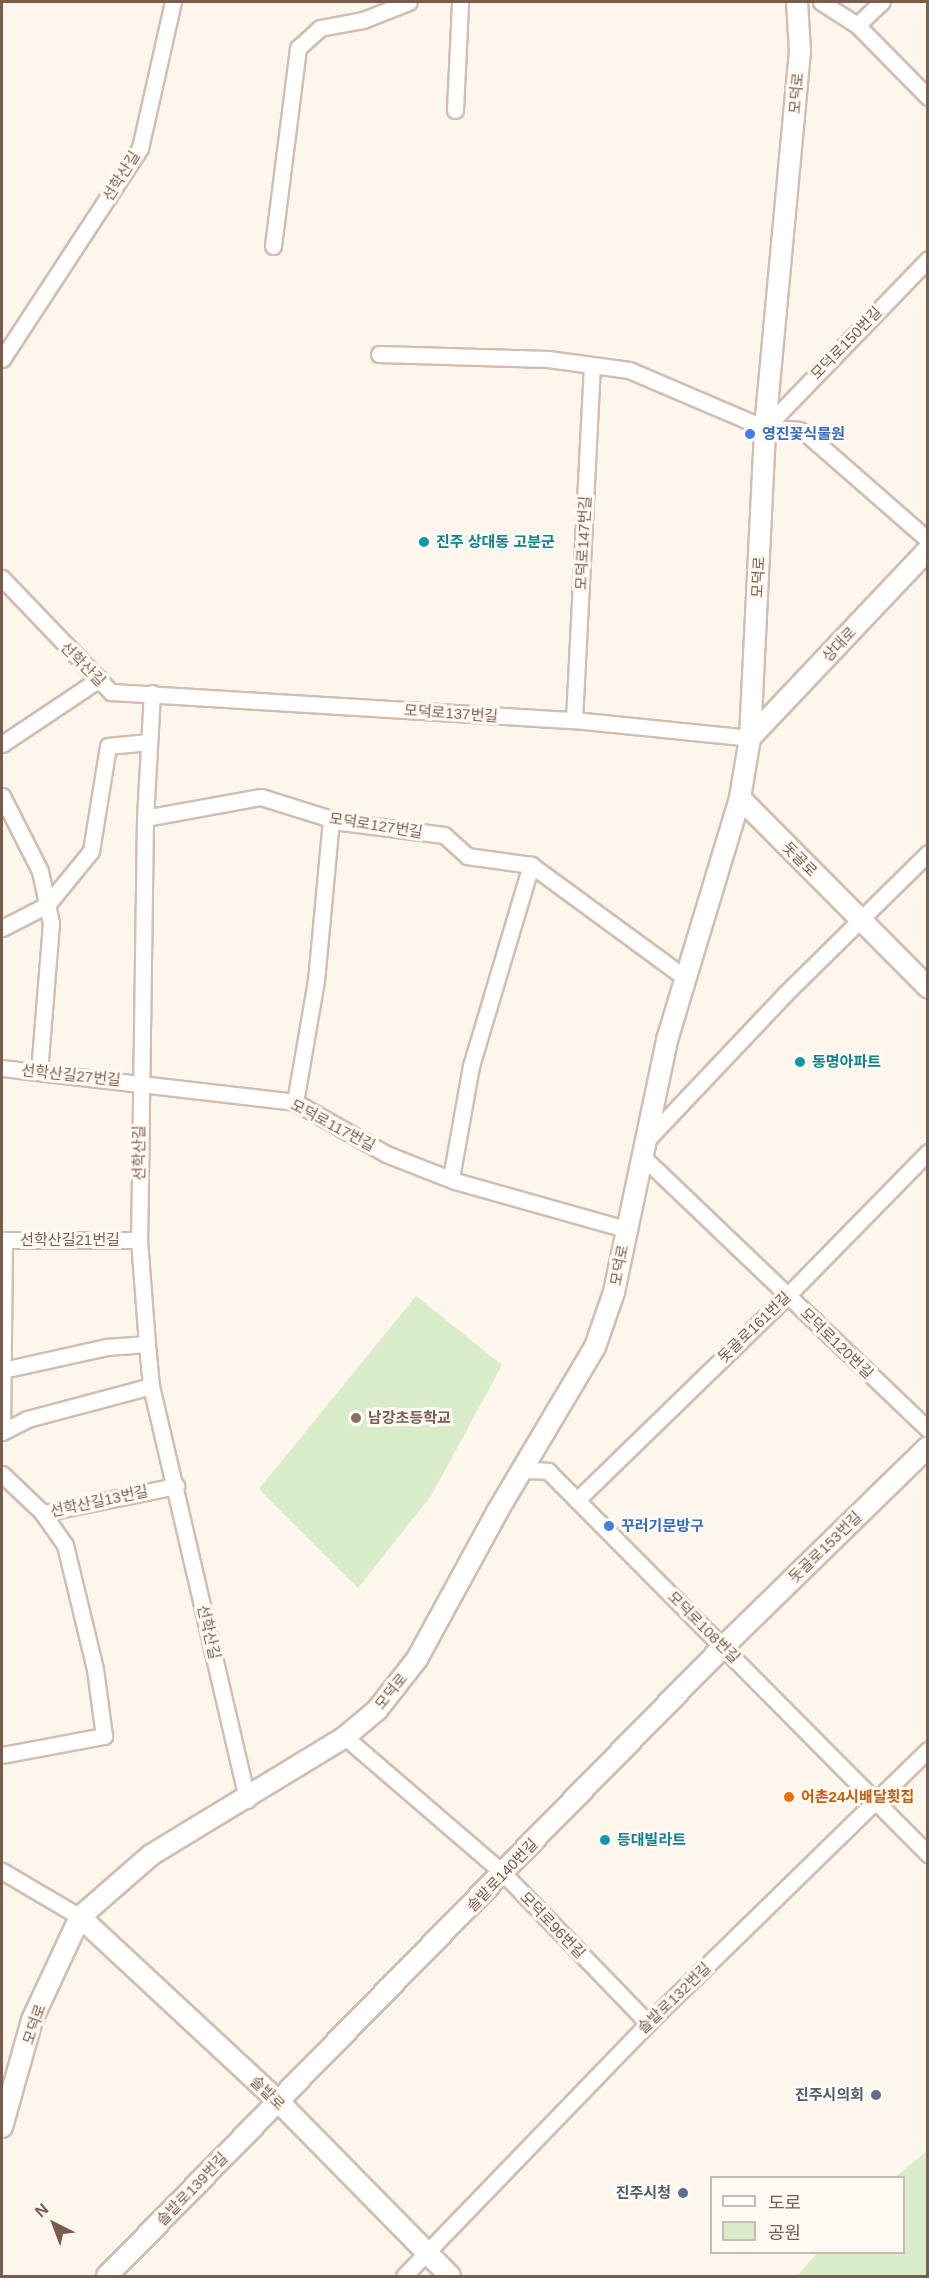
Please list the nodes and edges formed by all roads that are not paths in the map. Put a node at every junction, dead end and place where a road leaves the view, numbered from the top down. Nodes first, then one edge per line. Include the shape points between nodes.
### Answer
1 (173, 2) edge
2 (409, 2) edge
3 (460, 2) edge
4 (797, 2) edge
5 (821, 2) edge
6 (882, 2) edge
7 (857, 25) junction
8 (927, 97) edge
9 (455, 110) dead end
10 (273, 246) dead end
11 (927, 259) edge
12 (378, 354) dead end
13 (2, 359) edge
14 (592, 367) junction
15 (765, 428) junction
16 (927, 540) edge
17 (927, 550) edge
18 (2, 578) edge
19 (99, 679) junction
20 (152, 693) junction
21 (574, 720) junction
22 (750, 738) junction
23 (149, 742) junction
24 (2, 744) edge
25 (2, 796) edge
26 (740, 798) junction
27 (145, 818) junction
28 (331, 819) junction
29 (927, 853) edge
30 (531, 865) junction
31 (47, 905) junction
32 (861, 920) junction
33 (2, 928) edge
34 (684, 977) junction
35 (927, 987) edge
36 (2, 1068) edge
37 (39, 1072) junction
38 (140, 1082) junction
39 (295, 1102) junction
40 (645, 1149) junction
41 (927, 1152) edge
42 (451, 1178) junction
43 (626, 1229) junction
44 (3, 1240) edge
45 (139, 1240) junction
46 (788, 1295) junction
47 (147, 1344) junction
48 (3, 1370) edge
49 (151, 1386) junction
50 (927, 1429) edge
51 (2, 1431) edge
52 (927, 1446) edge
53 (524, 1470) junction
54 (2, 1474) edge
55 (176, 1486) junction
56 (577, 1500) junction
57 (43, 1513) junction
58 (723, 1647) junction
59 (345, 1737) junction
60 (927, 1750) edge
61 (2, 1755) edge
62 (247, 1800) junction
63 (877, 1801) junction
64 (927, 1854) edge
65 (2, 1871) edge
66 (504, 1874) junction
67 (80, 1917) junction
68 (648, 2023) junction
69 (278, 2101) junction
70 (2, 2127) edge
71 (428, 2253) junction
72 (107, 2277) edge
73 (404, 2277) edge
74 (450, 2277) edge

1 - 13 street, 선학산길 via 140,147
2 - 10 street via 363,20 320,28 298,48
3 - 9 street
4 - 15 street, 모덕로 via 800,51
5 - 7 street
6 - 7 street
7 - 8 street
11 - 15 street, 모덕로150번길
12 - 14 street via 549,359
14 - 15 street via 628,370
14 - 21 street, 모덕로147번길
15 - 16 street via 799,430 808,435
15 - 22 street, 모덕로
17 - 22 street, 상대로
18 - 19 street, 선학산길
19 - 20 street, 선학산길 via 111,692
19 - 24 street
20 - 21 street, 모덕로137번길
20 - 23 street, 선학산길
21 - 22 street, 모덕로137번길
22 - 26 street, 모덕로
23 - 27 street, 선학산길
23 - 31 street via 108,746 91,851
25 - 31 street via 40,871
26 - 32 street, 돗골로
26 - 34 street, 모덕로
27 - 28 street, 모덕로127번길 via 261,797
27 - 38 street, 선학산길
28 - 30 street, 모덕로127번길 via 444,835 467,856
28 - 39 street via 316,981
29 - 32 street
30 - 34 street, 모덕로127번길
30 - 42 street via 471,1066
31 - 33 street
31 - 37 street via 51,923
32 - 35 street, 돗골로
32 - 40 street via 785,994
34 - 40 street, 모덕로
36 - 37 street, 선학산길27번길
37 - 38 street, 선학산길27번길
38 - 39 street, 모덕로117번길
38 - 45 street, 선학산길
39 - 42 street, 모덕로117번길 via 386,1154
40 - 43 street, 모덕로
40 - 46 street, 모덕로120번길
41 - 46 street, 돗골로161번길
42 - 43 street, 모덕로117번길
43 - 53 street, 모덕로 via 614,1292 595,1347
44 - 45 street, 선학산길21번길
44 - 48 street
45 - 47 street, 선학산길
46 - 50 street, 모덕로120번길
46 - 56 street, 돗골로161번길
47 - 48 street via 107,1347
47 - 49 street, 선학산길
48 - 51 street
49 - 51 street via 27,1419
49 - 55 street, 선학산길
52 - 58 street, 돗골로153번길
53 - 56 street, 모덕로108번길 via 548,1471
53 - 59 street, 모덕로 via 417,1659 377,1710
54 - 57 street, 선학산길13번길
55 - 57 street, 선학산길13번길
55 - 62 street, 선학산길
56 - 58 street, 모덕로108번길
57 - 61 street via 65,1545 93,1658 104,1736
58 - 63 street, 모덕로108번길
58 - 66 street, 솔밭로140번길
59 - 62 street, 모덕로
59 - 66 street, 모덕로96번길
60 - 63 street, 솔밭로132번길
62 - 67 street, 모덕로 via 151,1855
63 - 64 street, 모덕로108번길
63 - 68 street, 솔밭로132번길
65 - 67 street
66 - 68 street, 모덕로96번길
66 - 69 street, 솔밭로140번길
67 - 69 street, 솔밭로
67 - 70 street, 모덕로 via 32,2020
68 - 71 street, 솔밭로132번길
69 - 71 street, 솔밭로
69 - 72 street, 솔밭로139번길
71 - 73 street, 솔밭로132번길
71 - 74 street, 솔밭로

